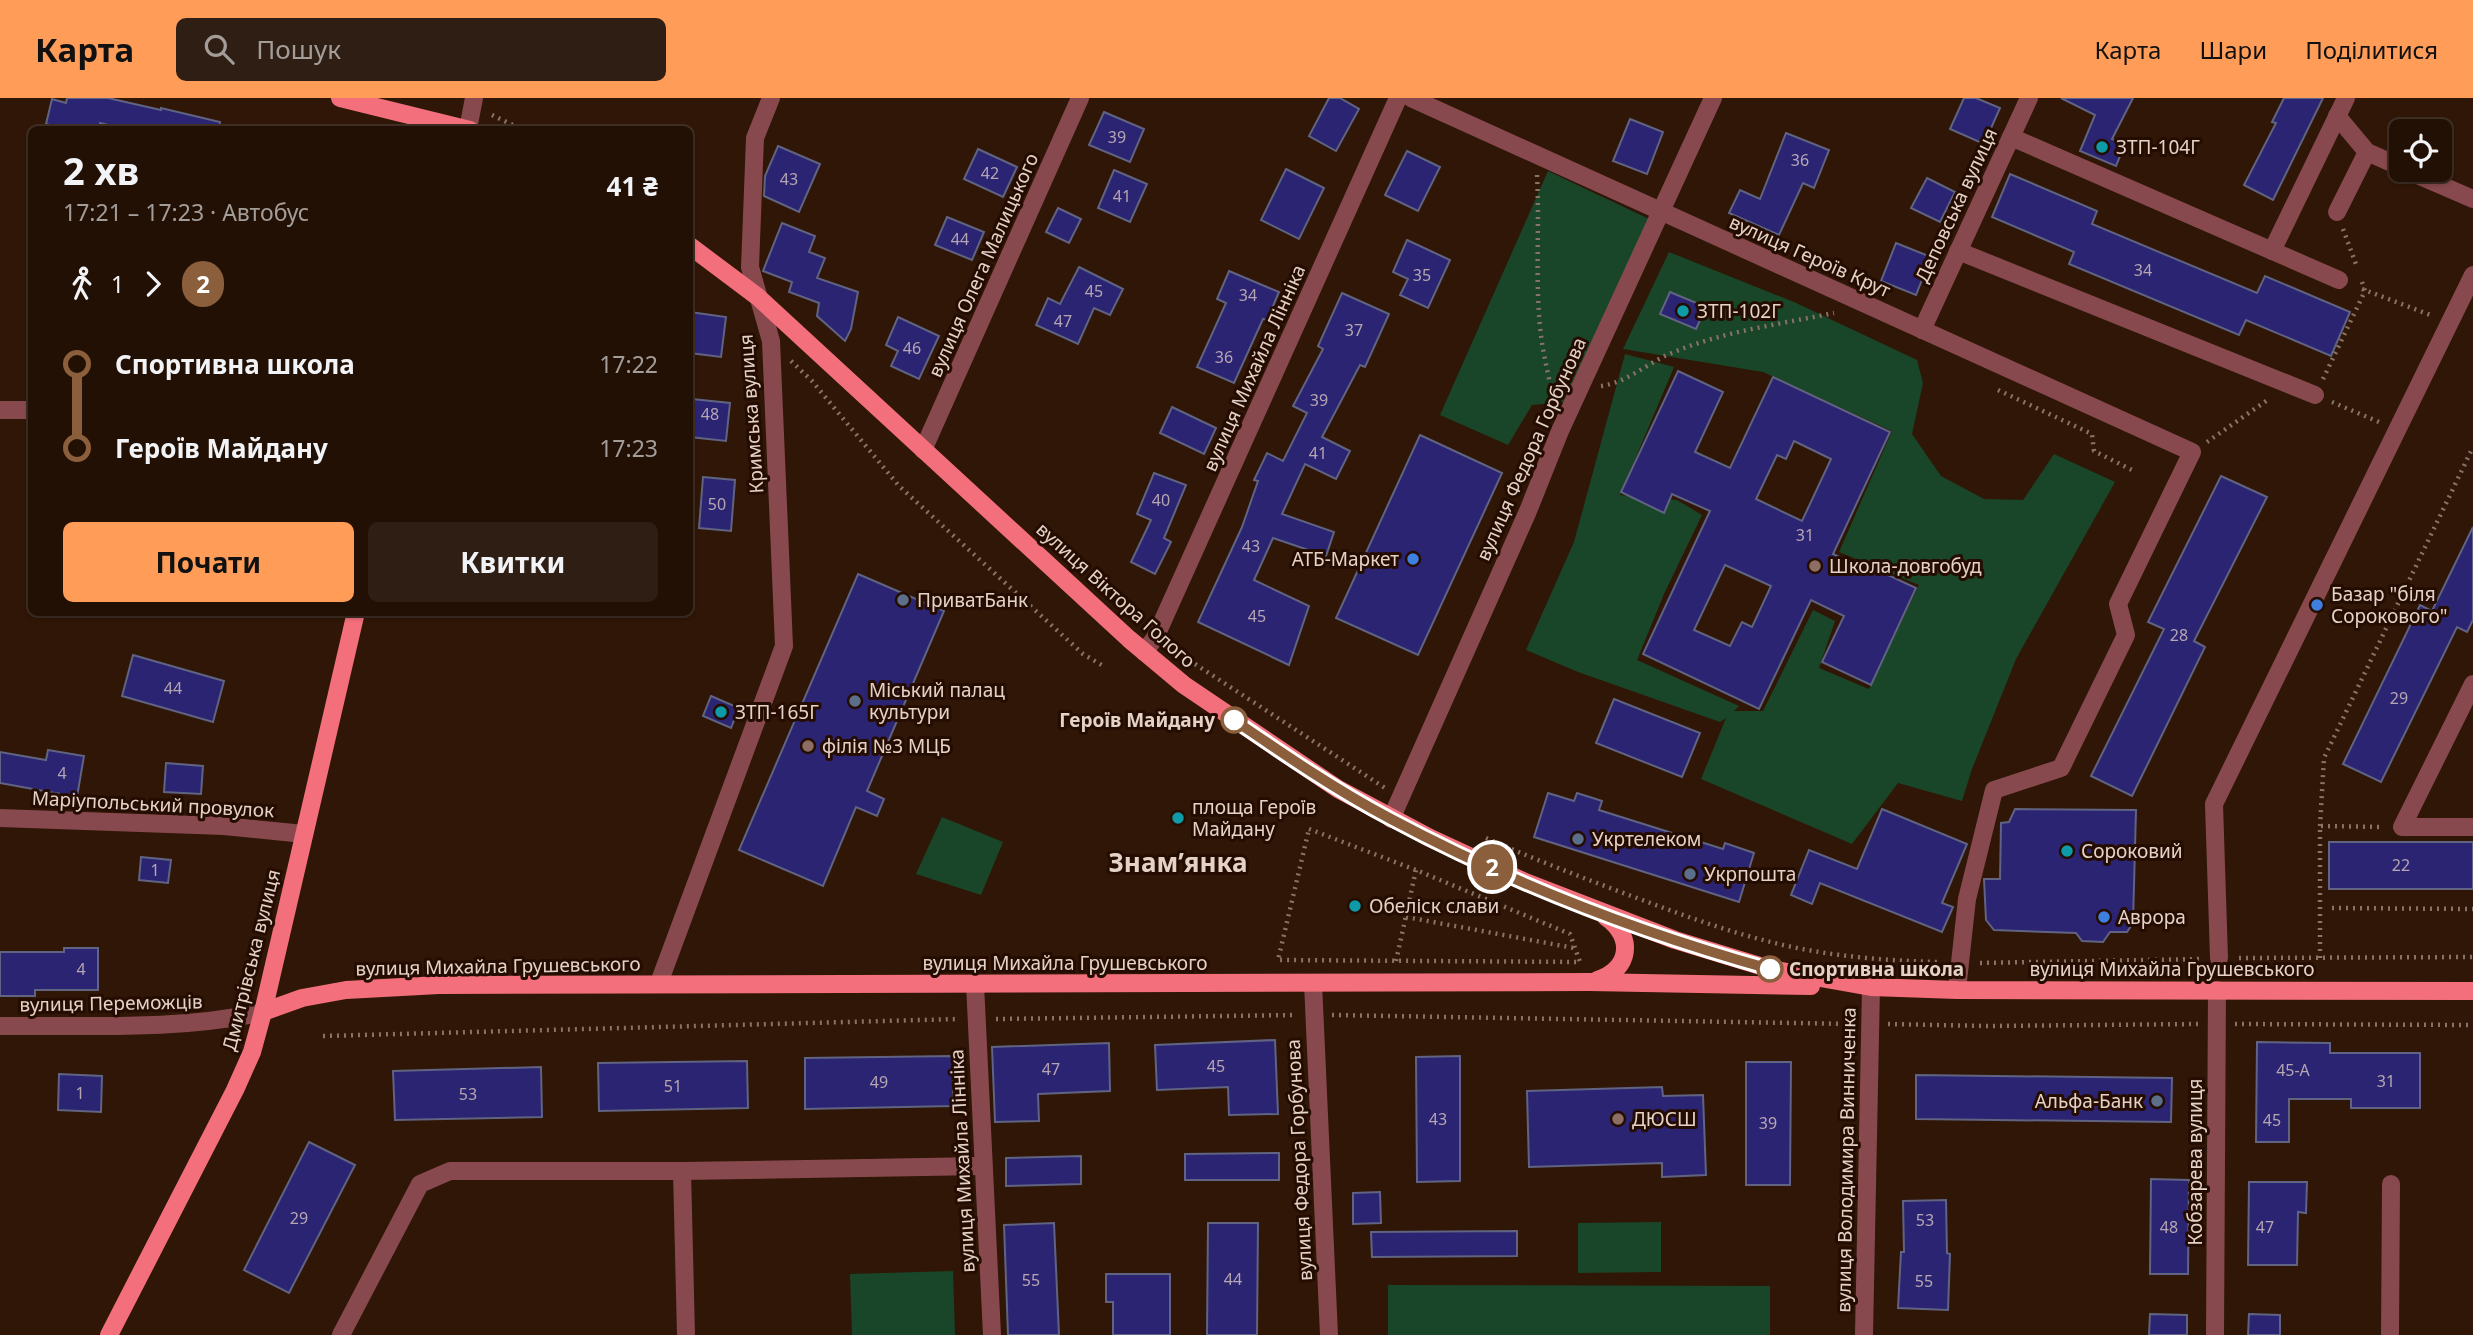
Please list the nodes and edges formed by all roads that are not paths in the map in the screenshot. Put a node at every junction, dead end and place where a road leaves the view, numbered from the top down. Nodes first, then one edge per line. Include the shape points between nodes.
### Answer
1 (340, 98) edge
2 (474, 98) edge
3 (771, 98) edge
4 (1080, 98) edge
5 (1398, 98) edge
6 (1411, 98) edge
7 (1713, 98) edge
8 (2029, 98) edge
9 (2346, 98) edge
10 (2337, 116) junction
11 (457, 126) edge
12 (469, 126) edge
13 (2011, 137) junction
14 (2367, 152) junction
15 (2389, 162) edge
16 (2434, 182) edge
17 (2473, 199) edge
18 (1660, 211) junction
19 (2337, 212) road end
20 (693, 248) edge
21 (1958, 251) junction
22 (2272, 251) junction
23 (2316, 270) dead end
24 (2473, 275) edge
25 (758, 297) junction
26 (1922, 330) junction
27 (2315, 396) road end
28 (0, 410) edge
29 (28, 410) edge
30 (923, 450) junction
31 (355, 616) edge
32 (1144, 652) junction
33 (2473, 684) edge
34 (0, 818) edge
35 (1391, 819) junction
36 (2473, 827) edge
37 (304, 834) junction
38 (1598, 912) junction
39 (1725, 956) joint
40 (2219, 958) road end
41 (1589, 982) junction
42 (659, 983) junction
43 (1313, 983) junction
44 (975, 984) junction
45 (1871, 987) junction
46 (1956, 990) junction
47 (2217, 990) junction
48 (2473, 991) edge
49 (263, 1012) junction
50 (0, 1026) edge
51 (982, 1166) junction
52 (682, 1171) junction
53 (2391, 1184) dead end
54 (109, 1335) edge
55 (341, 1335) edge
56 (686, 1335) edge
57 (992, 1335) edge
58 (1329, 1335) edge
59 (1864, 1335) edge
60 (2216, 1335) edge
61 (2390, 1335) edge

1 - 11 main road
2 - 12 street
3 - 25 street, Кримська вулиця via 755,138 750,267
4 - 30 street, вулиця Олега Малицького
5 - 32 street, вулиця Михайла Лінніка via 1155,638
6 - 18 street, вулиця Героїв Крут
7 - 18 street, вулиця Федора Горбунова
8 - 13 street, Деповська вулиця
9 - 10 street
10 - 14 street
10 - 22 street
13 - 21 street, Деповська вулиця
13 - 22 street
14 - 15 street
14 - 19 street
16 - 17 street
18 - 26 street, вулиця Героїв Крут
18 - 35 street, вулиця Федора Горбунова
20 - 25 main road, вулиця Віктора Голого
21 - 26 street, Деповська вулиця
21 - 27 street
22 - 23 street via 2339,280
24 - 40 street via 2214,804
25 - 30 main road, вулиця Віктора Голого
25 - 42 street, Кримська вулиця via 771,341 784,646
26 - 46 street, вулиця Героїв Крут via 2192,452 2118,604 2126,635 2061,768 1994,790 1967,899
28 - 29 street
30 - 32 main road, вулиця Віктора Голого
31 - 37 main road, Дмитрівська вулиця
32 - 35 main road, вулиця Віктора Голого via 1281,752
33 - 36 street via 2402,827
34 - 37 street, Маріупольський провулок via 211,825
35 - 38 main road, вулиця Віктора Голого
37 - 49 main road, Дмитрівська вулиця
38 - 39 main road, вулиця Віктора Голого
38 - 41 main road via 1615,923 1625,952 1622,965 1610,976
39 - 45 main road, вулиця Михайла Грушевського
41 - 43 main road, вулиця Михайла Грушевського
41 - 45 main road, вулиця Михайла Грушевського
42 - 44 main road, вулиця Михайла Грушевського
42 - 49 main road, вулиця Михайла Грушевського via 346,990 302,998
43 - 44 main road, вулиця Михайла Грушевського
43 - 58 street, вулиця Федора Горбунова
44 - 51 street, вулиця Михайла Лінніка
45 - 46 main road, вулиця Михайла Грушевського
45 - 59 street, вулиця Володимира Винниченка
46 - 47 main road, вулиця Михайла Грушевського
47 - 48 main road, вулиця Михайла Грушевського
47 - 60 street, Кобзарева вулиця
49 - 50 street, вулиця Переможців via 190,1024
49 - 54 main road, Дмитрівська вулиця via 235,1090
51 - 52 street
51 - 57 street, вулиця Михайла Лінніка
52 - 55 street via 450,1171 420,1184
52 - 56 street
53 - 61 street

